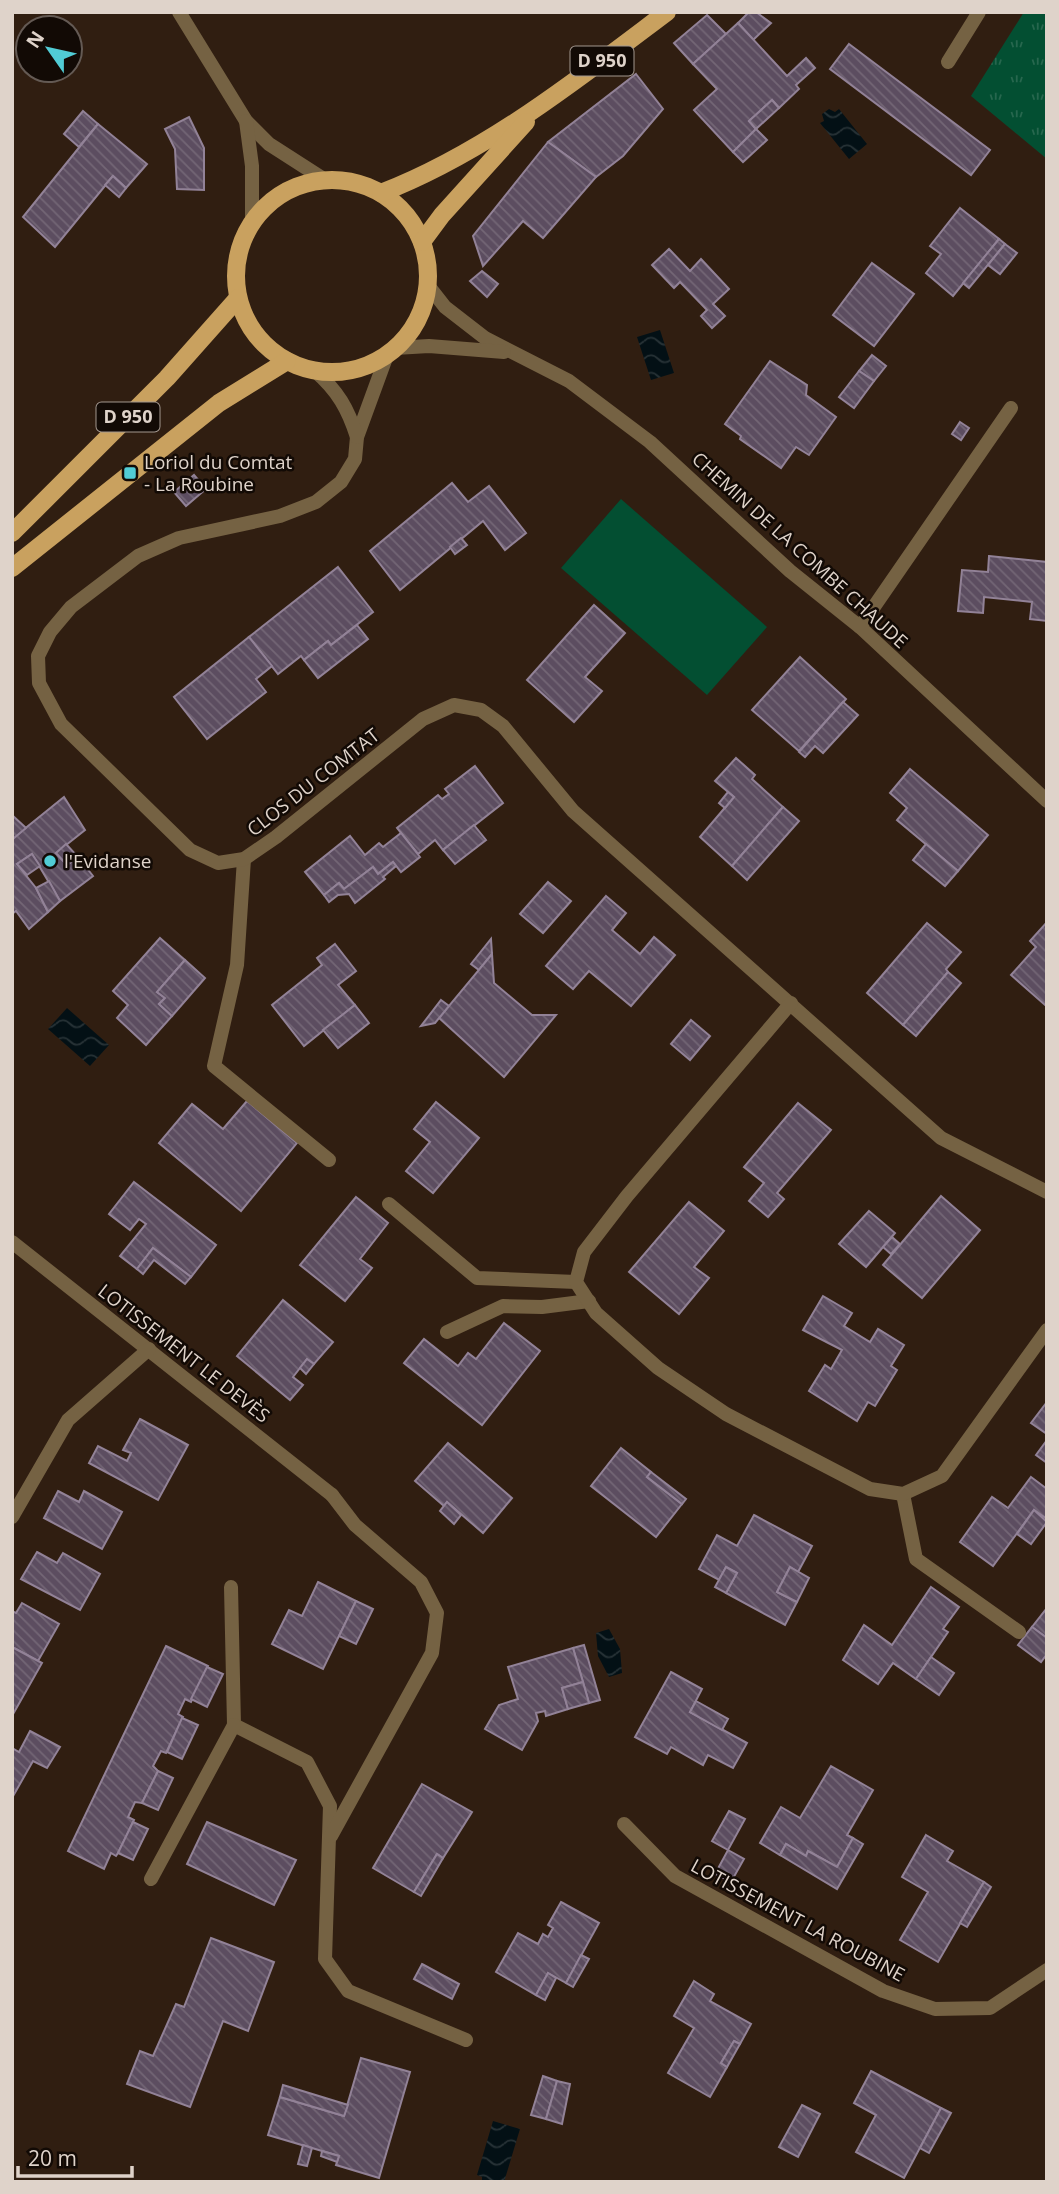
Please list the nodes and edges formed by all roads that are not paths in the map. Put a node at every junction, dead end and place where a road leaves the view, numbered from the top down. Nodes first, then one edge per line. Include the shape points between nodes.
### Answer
1 (179, 12) edge
2 (667, 12) edge
3 (979, 12) edge
4 (948, 62) dead end
5 (537, 109) junction
6 (246, 121) junction
7 (325, 180) junction
8 (381, 193) junction
9 (252, 222) junction
10 (422, 242) junction
11 (427, 284) junction
12 (238, 298) junction
13 (391, 351) junction
14 (509, 353) junction
15 (286, 361) junction
16 (315, 371) junction
17 (1011, 408) dead end
18 (357, 438) junction
19 (12, 533) edge
20 (12, 568) edge
21 (860, 627) junction
22 (1047, 801) edge
23 (244, 859) junction
24 (790, 1003) junction
25 (329, 1160) dead end
26 (1047, 1192) edge
27 (389, 1205) dead end
28 (12, 1242) edge
29 (576, 1282) junction
30 (589, 1301) junction
31 (1047, 1330) edge
32 (447, 1332) dead end
33 (149, 1349) junction
34 (903, 1494) junction
35 (12, 1517) edge
36 (231, 1587) dead end
37 (1019, 1632) dead end
38 (234, 1725) junction
39 (624, 1824) dead end
40 (329, 1840) junction
41 (151, 1879) dead end
42 (1047, 1970) edge
43 (466, 2040) dead end

1 - 6 street
2 - 5 main road, D 950
3 - 4 street
5 - 8 main road, D 950
5 - 10 main road, D 950
6 - 7 street via 270,144
6 - 9 street
7 - 8 main road via 344,180
7 - 9 main road via 283,192
8 - 10 main road via 412,223
9 - 12 main road via 240,246
10 - 11 main road
11 - 13 main road via 418,319
11 - 14 street, CHEMIN DE LA COMBE CHAUDE via 458,320
12 - 15 main road via 264,345
12 - 19 main road, D 950 via 174,370
13 - 14 street, CHEMIN DE LA COMBE CHAUDE via 429,346
13 - 16 main road via 352,370
13 - 18 street, CLOS DU COMTAT
14 - 21 street, CHEMIN DE LA COMBE CHAUDE via 569,381 650,442 790,571
15 - 16 main road
15 - 20 main road, D 950 via 219,403
16 - 18 street via 347,407
17 - 21 street
18 - 23 street, CLOS DU COMTAT via 355,459 341,482 316,502 281,516 179,538 138,556 71,607 38,656 39,683 61,724 158,820 190,850 218,863
21 - 22 street, CHEMIN DE LA COMBE CHAUDE
23 - 24 street, CLOS DU COMTAT via 423,719 454,705 481,709 503,726 573,811
23 - 25 street via 237,965 214,1066
24 - 26 street, CLOS DU COMTAT via 942,1138
24 - 29 street via 620,1205 584,1252
27 - 29 street via 477,1278
28 - 33 street, LOTISSEMENT LE DEVÈS
29 - 30 street
30 - 32 street via 503,1306
30 - 34 street via 596,1313 658,1368 726,1414 870,1489
31 - 34 street via 942,1476
33 - 35 street via 68,1420
33 - 40 street, LOTISSEMENT LE DEVÈS via 332,1495 355,1525 421,1582 437,1612 432,1653
34 - 37 street via 916,1559
36 - 38 street
38 - 40 street via 307,1762 330,1806
38 - 41 street
39 - 42 street, LOTISSEMENT LA ROUBINE via 674,1876 883,1991 935,2009 990,2008
40 - 43 street via 325,1959 348,1991

